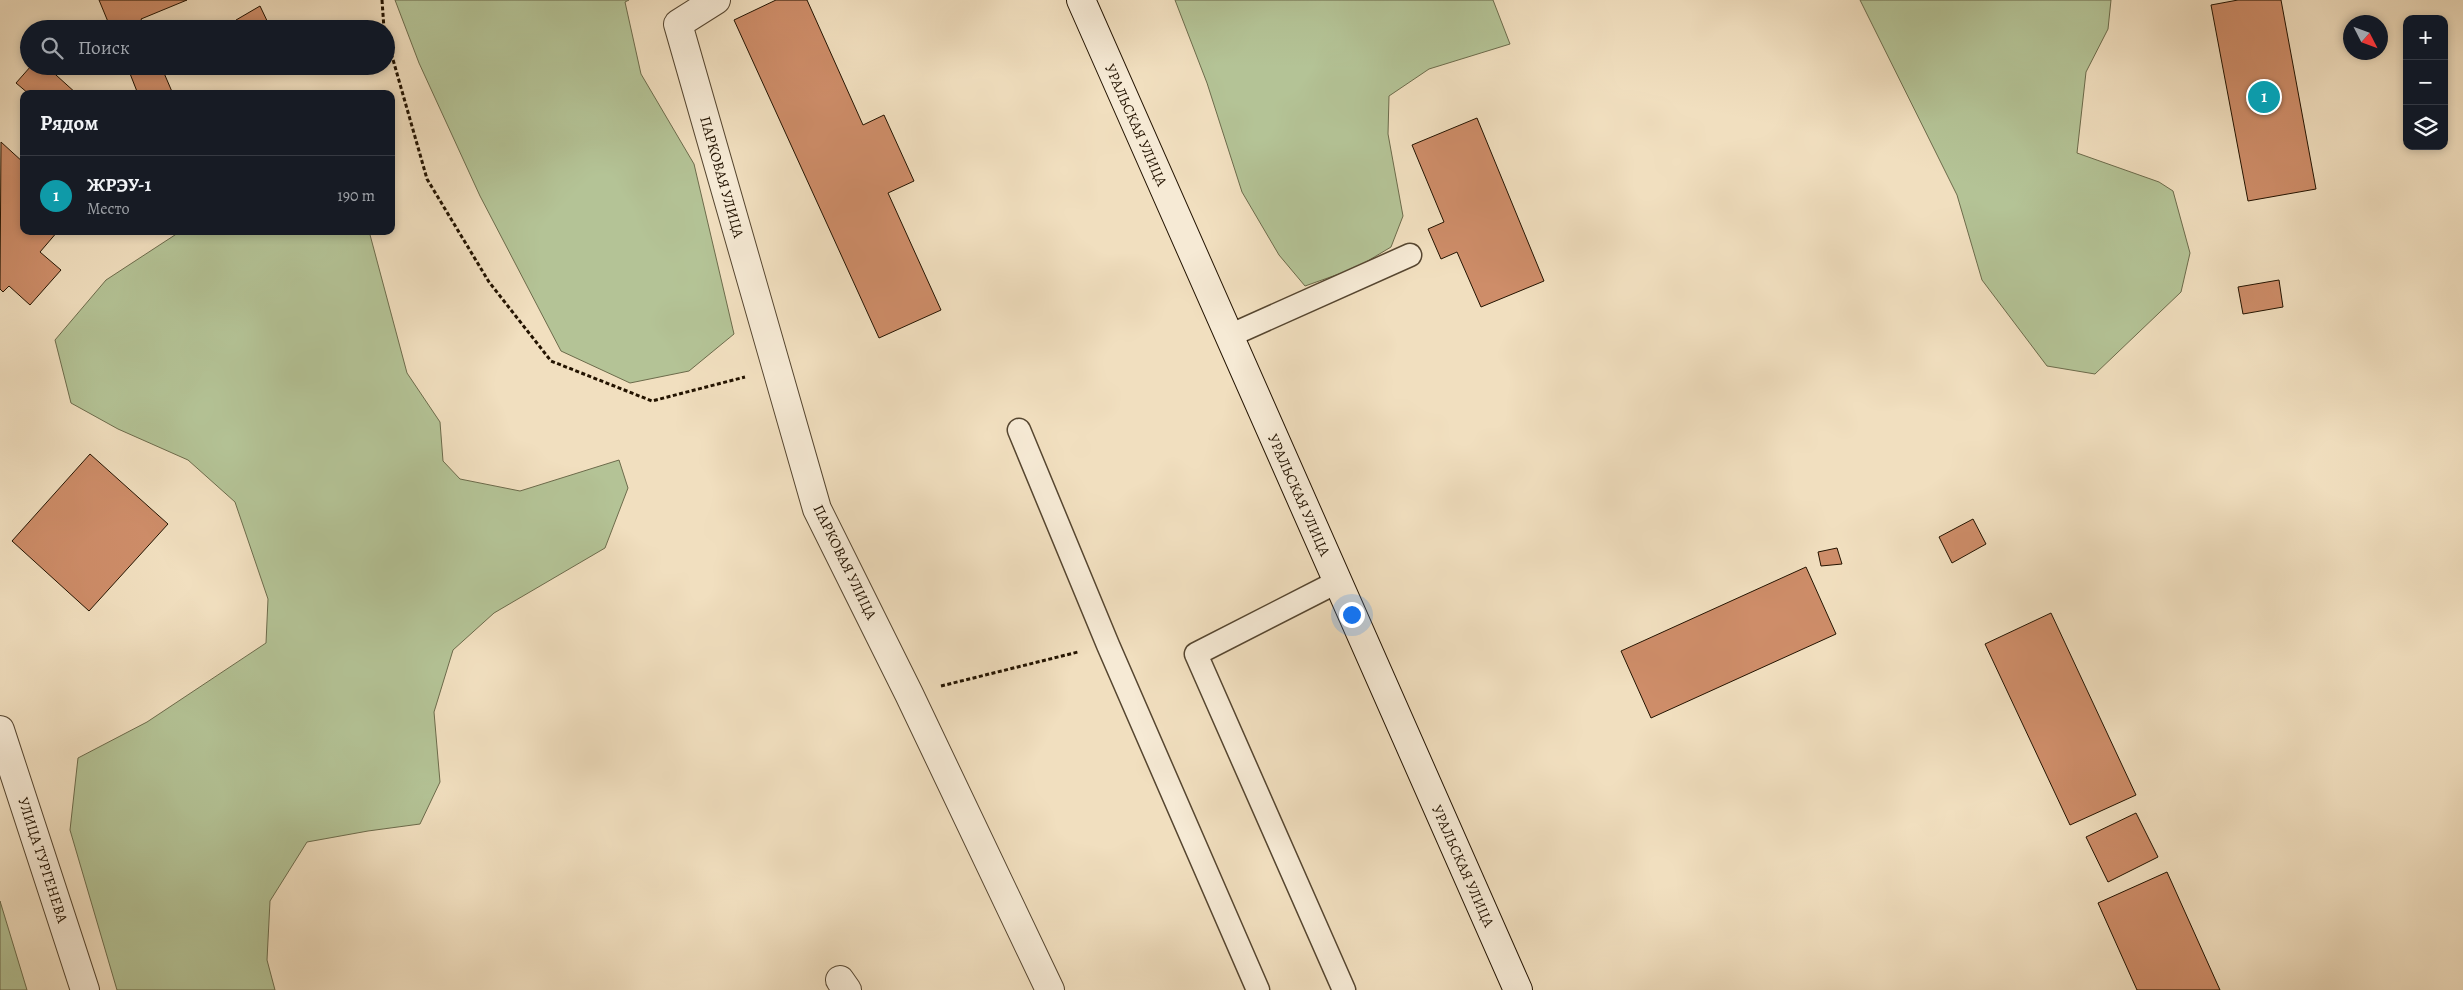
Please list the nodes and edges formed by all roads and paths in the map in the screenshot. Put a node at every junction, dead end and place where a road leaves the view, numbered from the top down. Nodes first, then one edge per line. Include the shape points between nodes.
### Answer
1 (382, 0) edge
2 (716, 0) edge
3 (1081, 0) edge
4 (383, 20) edge
5 (395, 67) edge
6 (1410, 255) dead end
7 (1229, 336) junction
8 (777, 368) junction
9 (1019, 430) dead end
10 (1337, 582) junction
11 (1108, 645) junction
12 (909, 694) junction
13 (0, 730) edge
14 (85, 990) edge
15 (1050, 990) edge
16 (1258, 990) edge
17 (1344, 990) edge
18 (1518, 990) edge

1 - 4 path
2 - 8 street, ПАРКОВАЯ УЛИЦА via 678,24
3 - 7 street, УРАЛЬСКАЯ УЛИЦА
5 - 8 path via 427,179 489,282 551,361 652,401
6 - 7 lane
7 - 10 street, УРАЛЬСКАЯ УЛИЦА
8 - 12 street, ПАРКОВАЯ УЛИЦА via 817,509
9 - 11 lane
10 - 17 lane via 1196,654
10 - 18 street, УРАЛЬСКАЯ УЛИЦА
11 - 12 path
11 - 16 lane
12 - 15 street, ПАРКОВАЯ УЛИЦА
13 - 14 street, УЛИЦА ТУРГЕНЕВА

